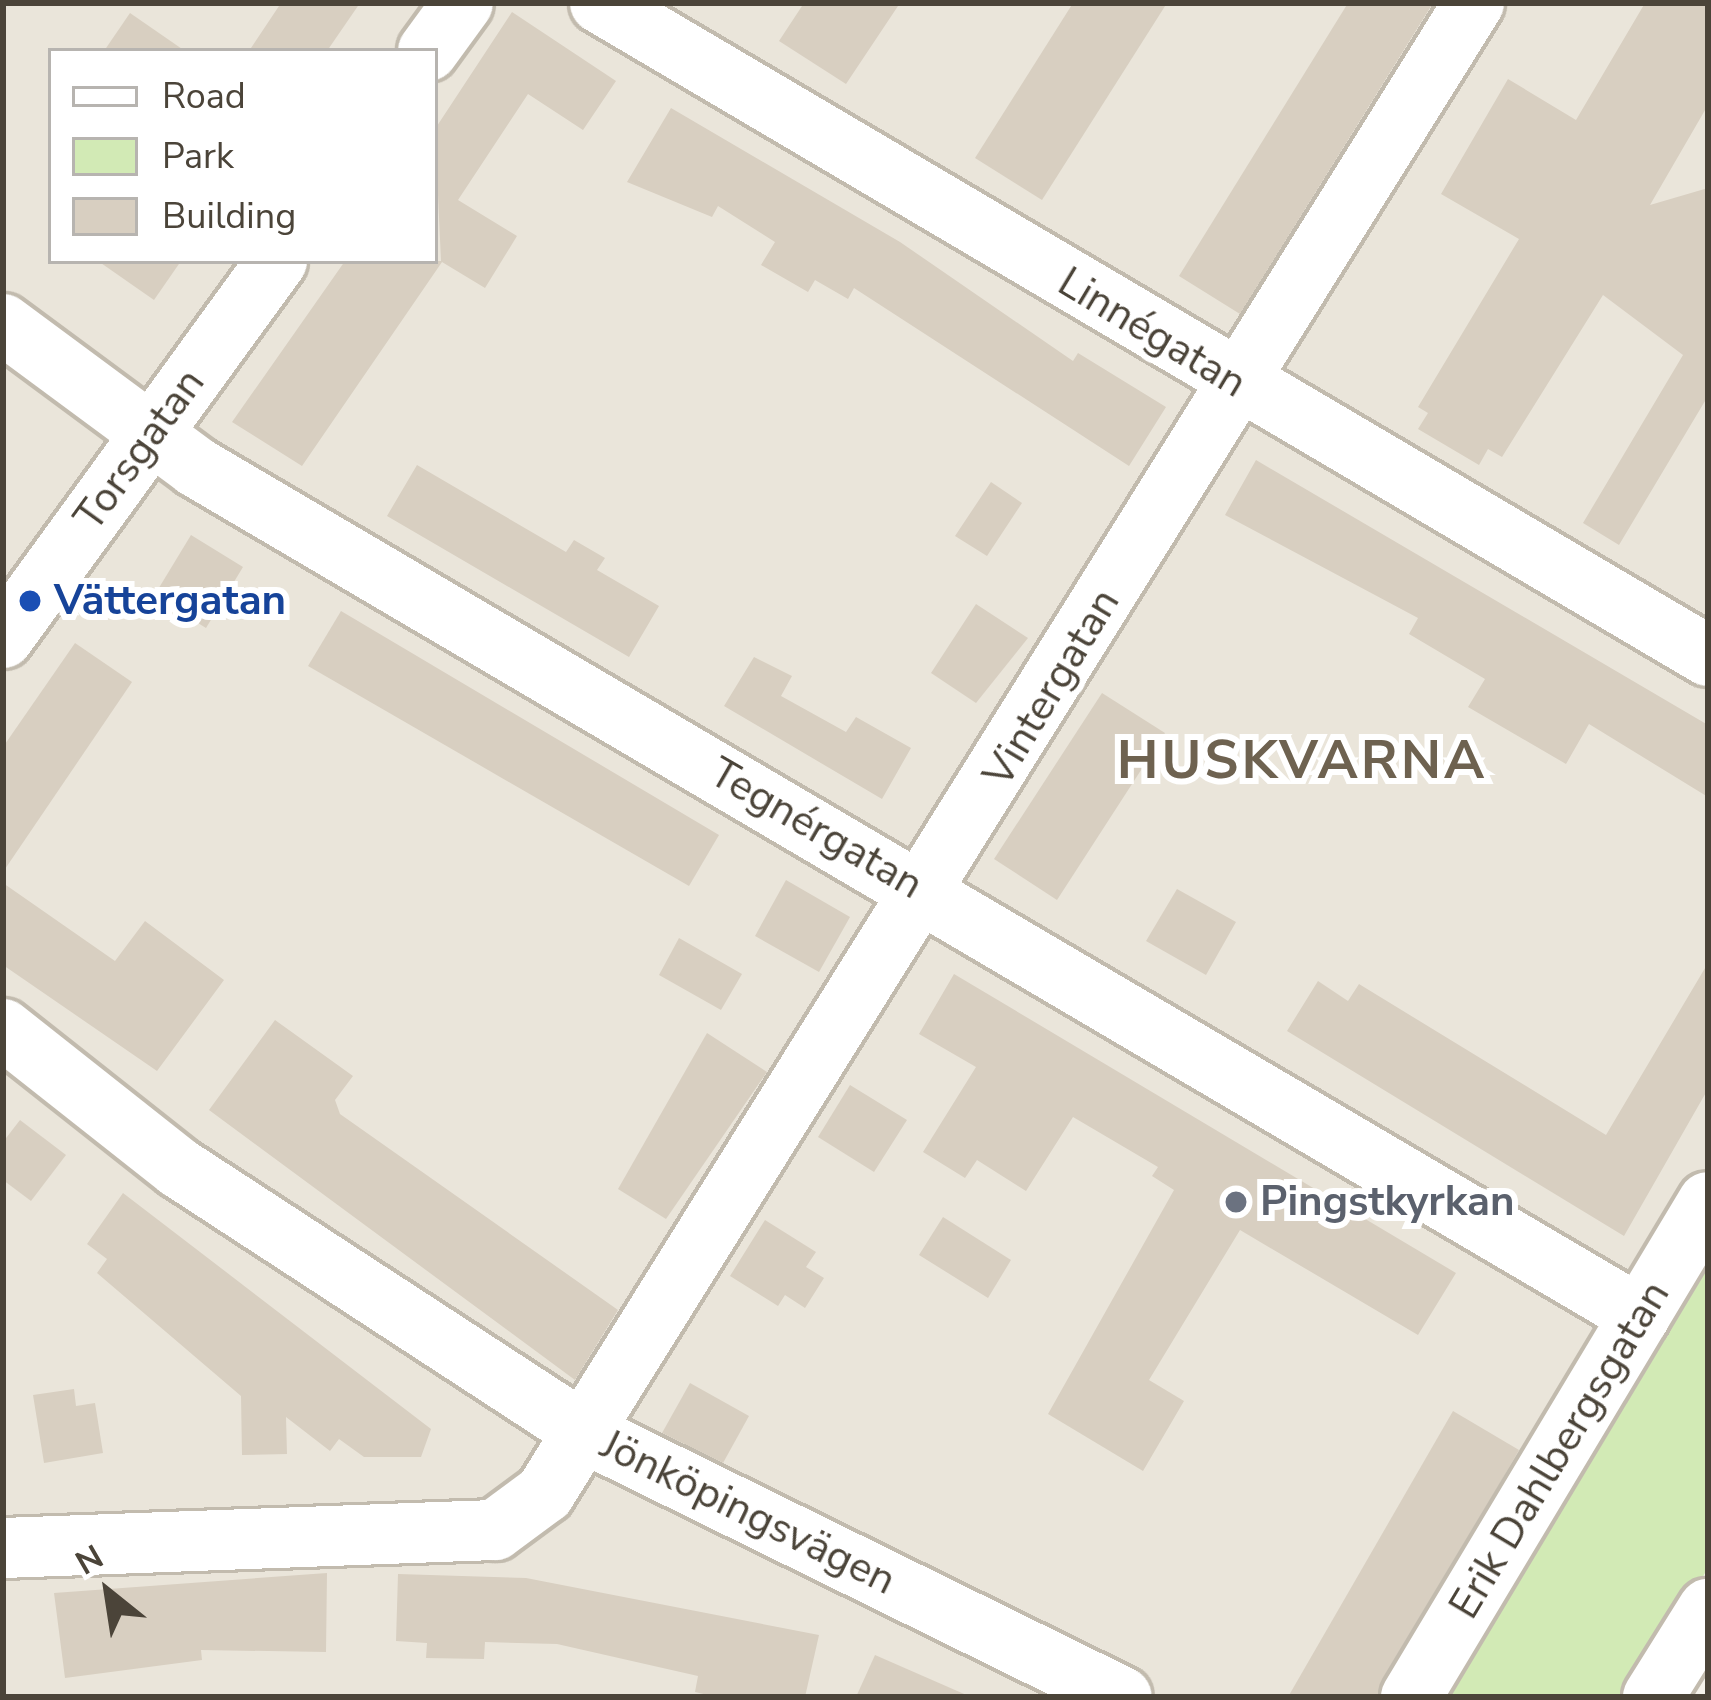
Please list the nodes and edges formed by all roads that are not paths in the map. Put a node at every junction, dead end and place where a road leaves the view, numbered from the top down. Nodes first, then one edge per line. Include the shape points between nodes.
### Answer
1 (463, 3) edge
2 (600, 3) edge
3 (1474, 3) edge
4 (430, 48) edge
5 (275, 264) edge
6 (3, 324) edge
7 (1238, 385) junction
8 (150, 437) junction
9 (3, 638) edge
10 (1708, 656) edge
11 (927, 894) junction
12 (3, 1029) edge
13 (1708, 1202) edge
14 (1640, 1316) junction
15 (585, 1433) junction
16 (3, 1547) edge
17 (1708, 1609) edge
18 (1105, 1690) edge
19 (1411, 1697) edge
20 (1653, 1697) edge

1 - 4 street
2 - 7 street, Linnégatan
3 - 7 street, Vintergatan
5 - 8 street, Torsgatan
6 - 8 street, Tegnérgatan
7 - 10 street, Linnégatan
7 - 11 street, Vintergatan
8 - 9 street, Torsgatan
8 - 11 street, Tegnérgatan
11 - 14 street, Tegnérgatan
11 - 15 street, Vintergatan
12 - 15 street via 179,1168
13 - 14 street, Erik Dahlbergsgatan
14 - 19 street, Erik Dahlbergsgatan
15 - 16 street, Jönköpingsvägen via 545,1493 495,1531
15 - 18 street, Jönköpingsvägen
17 - 20 street

